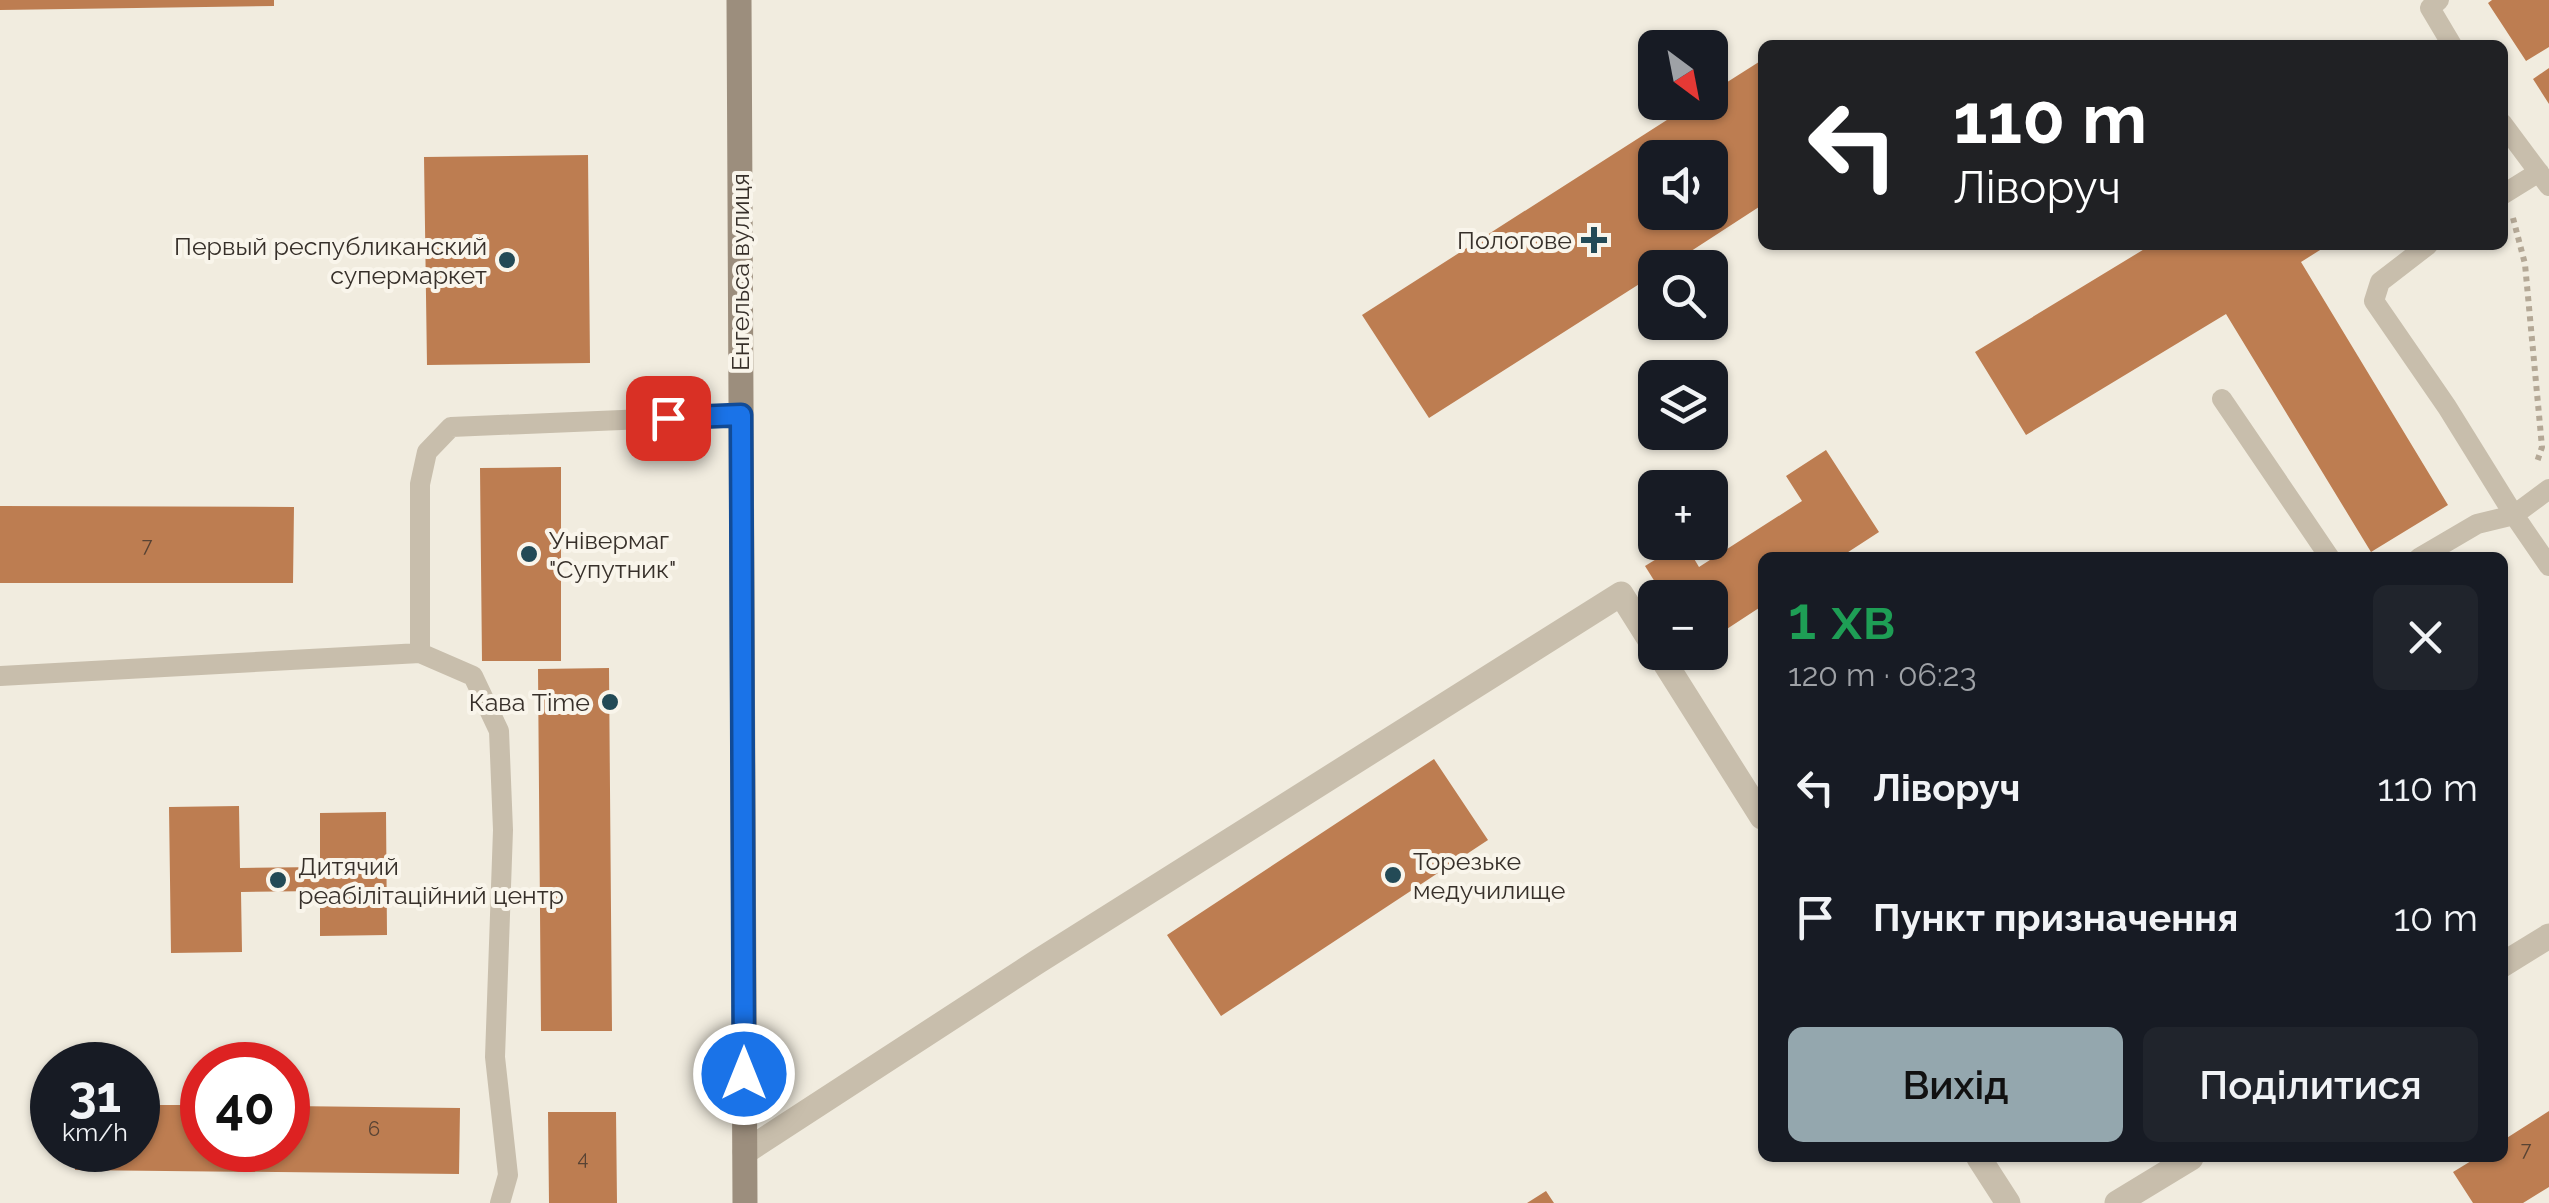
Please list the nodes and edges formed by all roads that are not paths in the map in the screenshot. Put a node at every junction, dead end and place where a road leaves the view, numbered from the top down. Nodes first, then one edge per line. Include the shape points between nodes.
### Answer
1 (739, 0) edge
2 (2439, 0) edge
3 (2449, 40) edge
4 (2508, 130) edge
5 (2544, 179) edge
6 (2508, 192) edge
7 (2422, 250) edge
8 (2222, 399) dead end
9 (741, 415) junction
10 (2549, 488) edge
11 (2514, 515) junction
12 (2326, 552) edge
13 (2429, 552) edge
14 (2549, 566) edge
15 (1638, 621) edge
16 (420, 653) junction
17 (1669, 670) edge
18 (0, 676) edge
19 (1758, 811) edge
20 (2549, 936) edge
21 (2508, 961) edge
22 (745, 1152) junction
23 (1982, 1162) edge
24 (2184, 1162) edge
25 (500, 1203) edge
26 (745, 1203) edge
27 (2008, 1203) edge
28 (2117, 1203) edge

1 - 9 street, Енгельса вулиця
2 - 3 lane via 2430,8
4 - 5 lane
5 - 6 lane
7 - 11 lane via 2380,282 2374,300
8 - 12 lane
9 - 16 lane via 451,428 428,452 420,484
9 - 22 street, Енгельса вулиця
10 - 11 lane
11 - 13 lane via 2476,524
11 - 14 lane
15 - 22 street via 1621,594
16 - 18 lane
16 - 25 lane via 473,676 499,730 503,830 495,1057 508,1175
17 - 19 street
20 - 21 street
22 - 26 street, Енгельса вулиця
23 - 27 street
24 - 28 street

